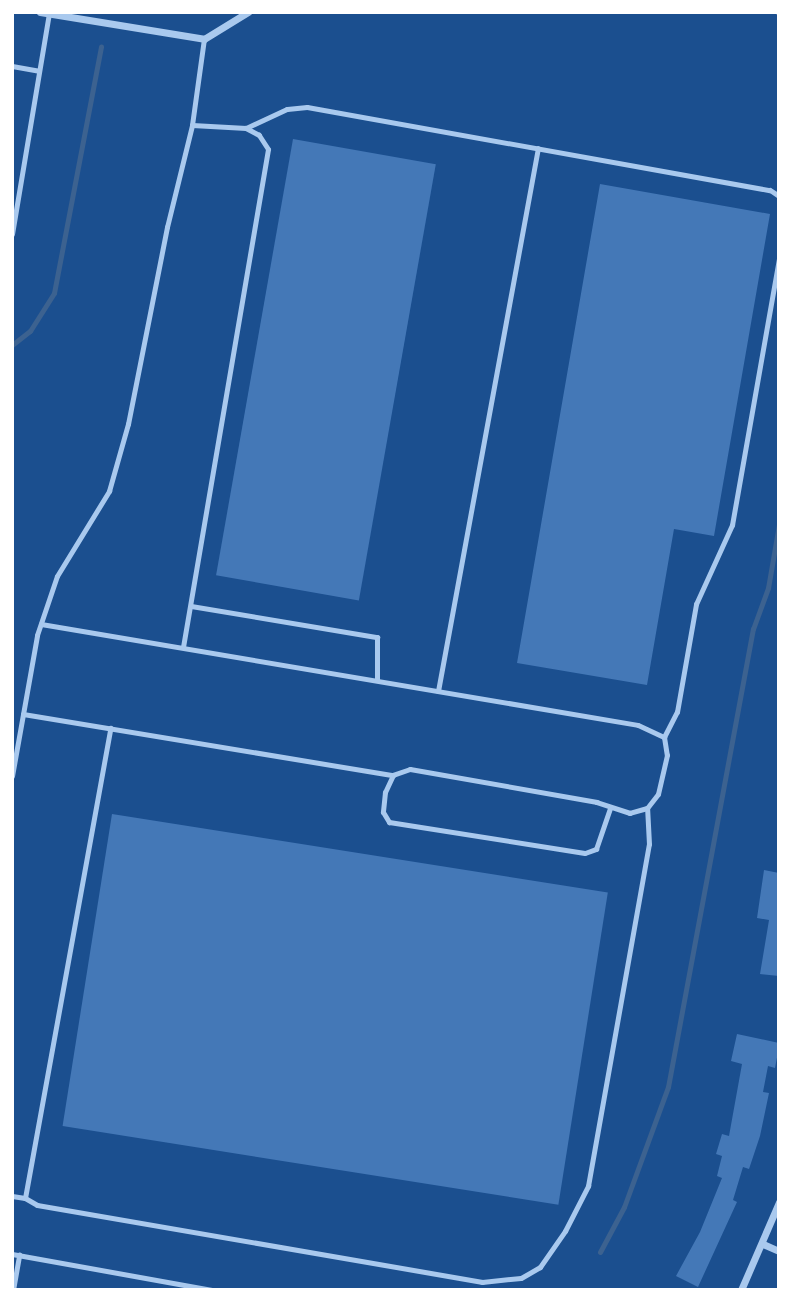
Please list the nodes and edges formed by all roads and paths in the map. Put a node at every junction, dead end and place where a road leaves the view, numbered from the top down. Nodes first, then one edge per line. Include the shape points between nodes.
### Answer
1 (40, 12) edge
2 (247, 12) edge
3 (49, 14) edge
4 (204, 39) junction
5 (12, 66) edge
6 (40, 71) junction
7 (192, 125) junction
8 (246, 128) junction
9 (538, 148) junction
10 (779, 196) edge
11 (12, 234) edge
12 (779, 259) edge
13 (191, 606) junction
14 (41, 624) junction
15 (183, 647) junction
16 (377, 680) junction
17 (438, 691) junction
18 (23, 714) junction
19 (110, 728) junction
20 (664, 737) junction
21 (393, 775) junction
22 (12, 776) edge
23 (610, 808) junction
24 (647, 808) junction
25 (12, 1195) edge
26 (26, 1198) junction
27 (779, 1202) edge
28 (763, 1244) junction
29 (779, 1251) edge
30 (16, 1254) edge
31 (13, 1290) edge
32 (212, 1290) edge
33 (741, 1290) edge

1 - 3 street
2 - 4 street
3 - 4 street
3 - 6 lane
4 - 7 lane
5 - 6 lane
6 - 11 lane
7 - 8 lane
7 - 14 lane via 128,424 109,491 57,576
8 - 9 lane via 287,109 307,107
8 - 13 lane via 259,135 268,149 267,166
9 - 10 lane via 770,190
9 - 17 lane
12 - 20 lane via 732,525 696,604 677,712
13 - 15 lane
13 - 16 lane via 377,637
14 - 15 lane
14 - 18 lane
15 - 16 lane
16 - 17 lane
17 - 20 lane via 638,725
18 - 19 lane
18 - 22 lane
19 - 21 lane
19 - 26 lane
20 - 24 lane via 664,775
21 - 23 lane via 410,769
21 - 23 lane via 383,812 389,822 585,853 596,849
23 - 24 lane via 630,813
24 - 26 lane via 649,844 588,1186 540,1267 522,1278 482,1282 37,1205
25 - 26 lane
27 - 28 street
28 - 29 street
28 - 33 street
30 - 31 lane
30 - 32 lane

